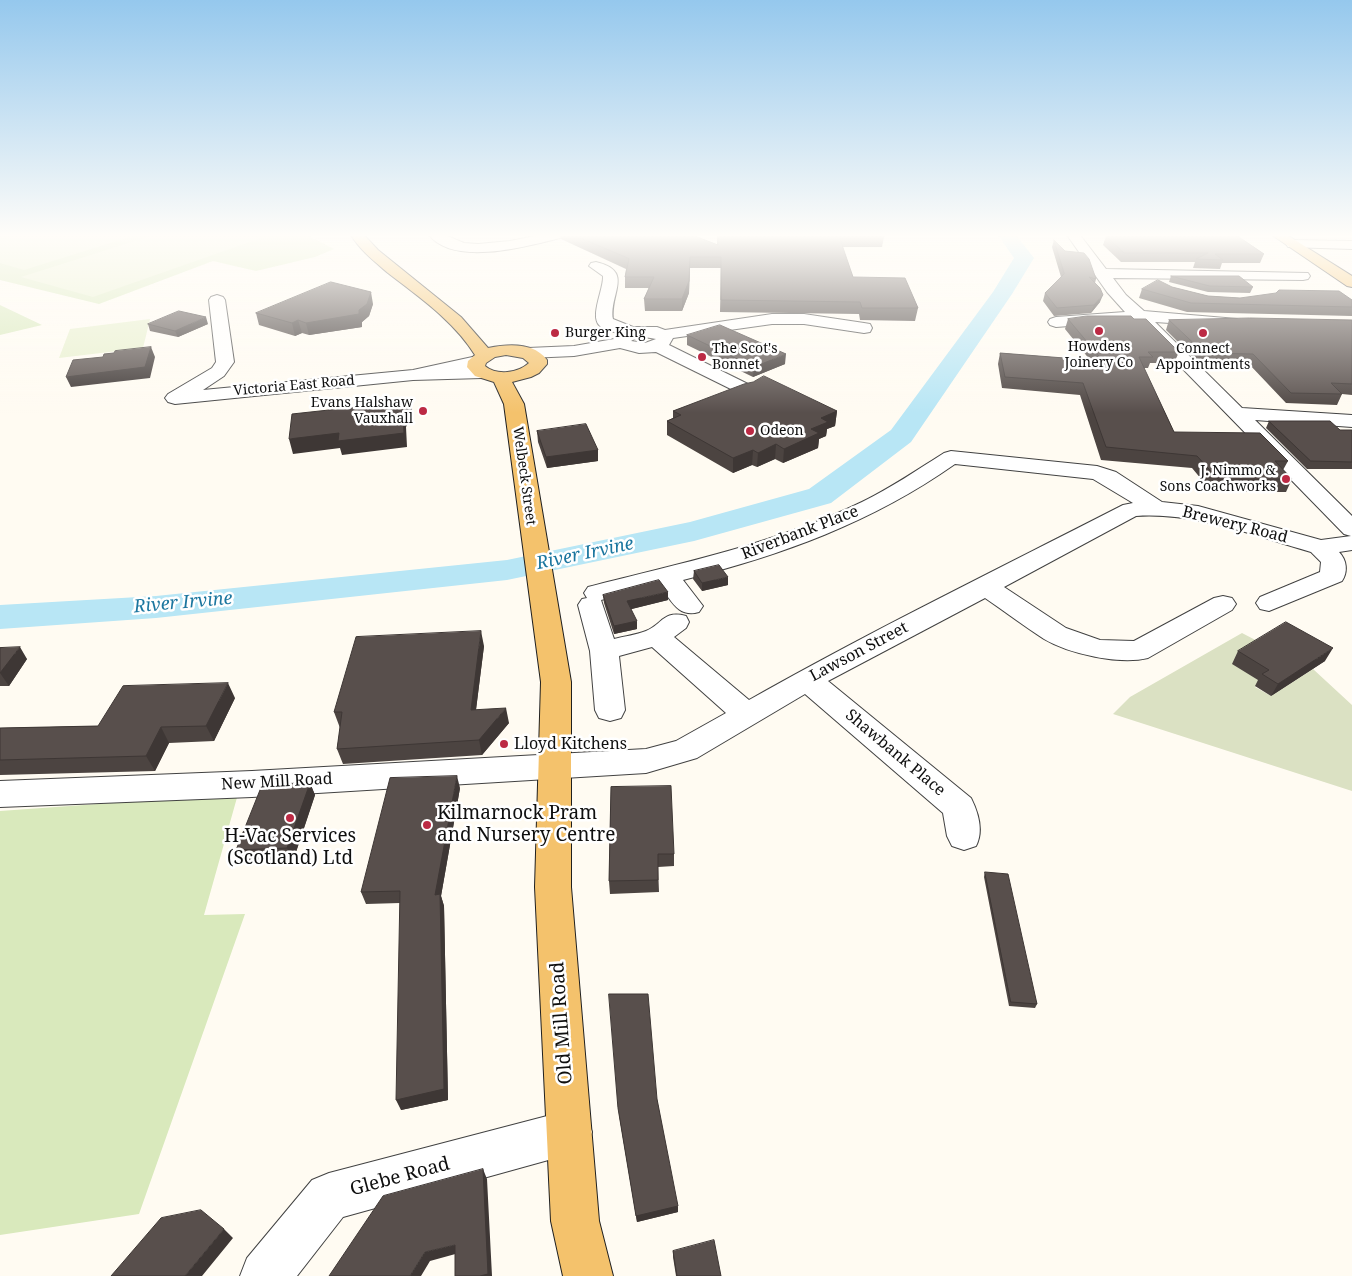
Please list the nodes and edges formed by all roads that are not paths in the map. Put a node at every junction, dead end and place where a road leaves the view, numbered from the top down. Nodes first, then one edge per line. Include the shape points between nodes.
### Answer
1 (423, 295) edge
2 (607, 295) edge
3 (1118, 295) edge
4 (217, 300) dead end
5 (1140, 316) junction
6 (1056, 322) edge
7 (1247, 322) edge
8 (864, 328) edge
9 (468, 334) junction
10 (626, 337) junction
11 (660, 340) junction
12 (528, 359) junction
13 (485, 366) junction
14 (745, 390) edge
15 (514, 404) junction
16 (1235, 413) junction
17 (1352, 421) edge
18 (951, 457) joint
19 (1156, 508) junction
20 (1351, 541) edge
21 (1320, 547) junction
22 (668, 577) junction
23 (985, 586) junction
24 (1269, 603) dead end
25 (1223, 604) dead end
26 (675, 622) junction
27 (604, 651) junction
28 (807, 680) junction
29 (610, 710) dead end
30 (747, 715) junction
31 (555, 768) junction
32 (0, 794) edge
33 (964, 836) dead end
34 (570, 1132) junction
35 (265, 1276) edge
36 (588, 1276) edge

1 - 9 main road
2 - 10 street via 605,322
3 - 5 street via 1127,307
4 - 13 street, Victoria East Road via 225,362 218,372 175,398
5 - 6 street
5 - 7 street
5 - 16 street
8 - 11 street via 804,319 772,319
9 - 12 main road
9 - 13 main road, Welbeck Street
10 - 11 street via 651,331
10 - 12 street
11 - 14 street
12 - 13 main road via 498,351
12 - 13 main road via 516,375
12 - 15 main road, Welbeck Street
13 - 15 main road, Welbeck Street via 505,385
15 - 31 main road, Welbeck Street via 556,682
16 - 17 street
16 - 20 street
18 - 19 street, Brewery Road via 1097,473
18 - 22 street, Riverbank Place via 925,478 834,523 717,564
19 - 21 street, Brewery Road via 1198,513
19 - 23 street, Lawson Street via 1131,510
20 - 21 street, Brewery Road
21 - 24 street via 1333,560 1333,576
22 - 26 street
22 - 27 street, Riverbank Place via 594,599
23 - 25 street via 1056,634 1096,649 1138,651
23 - 28 street, Lawson Street
26 - 27 street
26 - 30 street
27 - 29 street
28 - 30 street, Lawson Street
28 - 33 street, Shawbank Place via 959,807
30 - 31 street, Lawson Street via 686,750 646,761
31 - 32 street, New Mill Road
31 - 34 main road, Old Mill Road via 553,887
34 - 35 street, Glebe Road via 330,1197
34 - 36 main road, Old Mill Road via 576,1221

